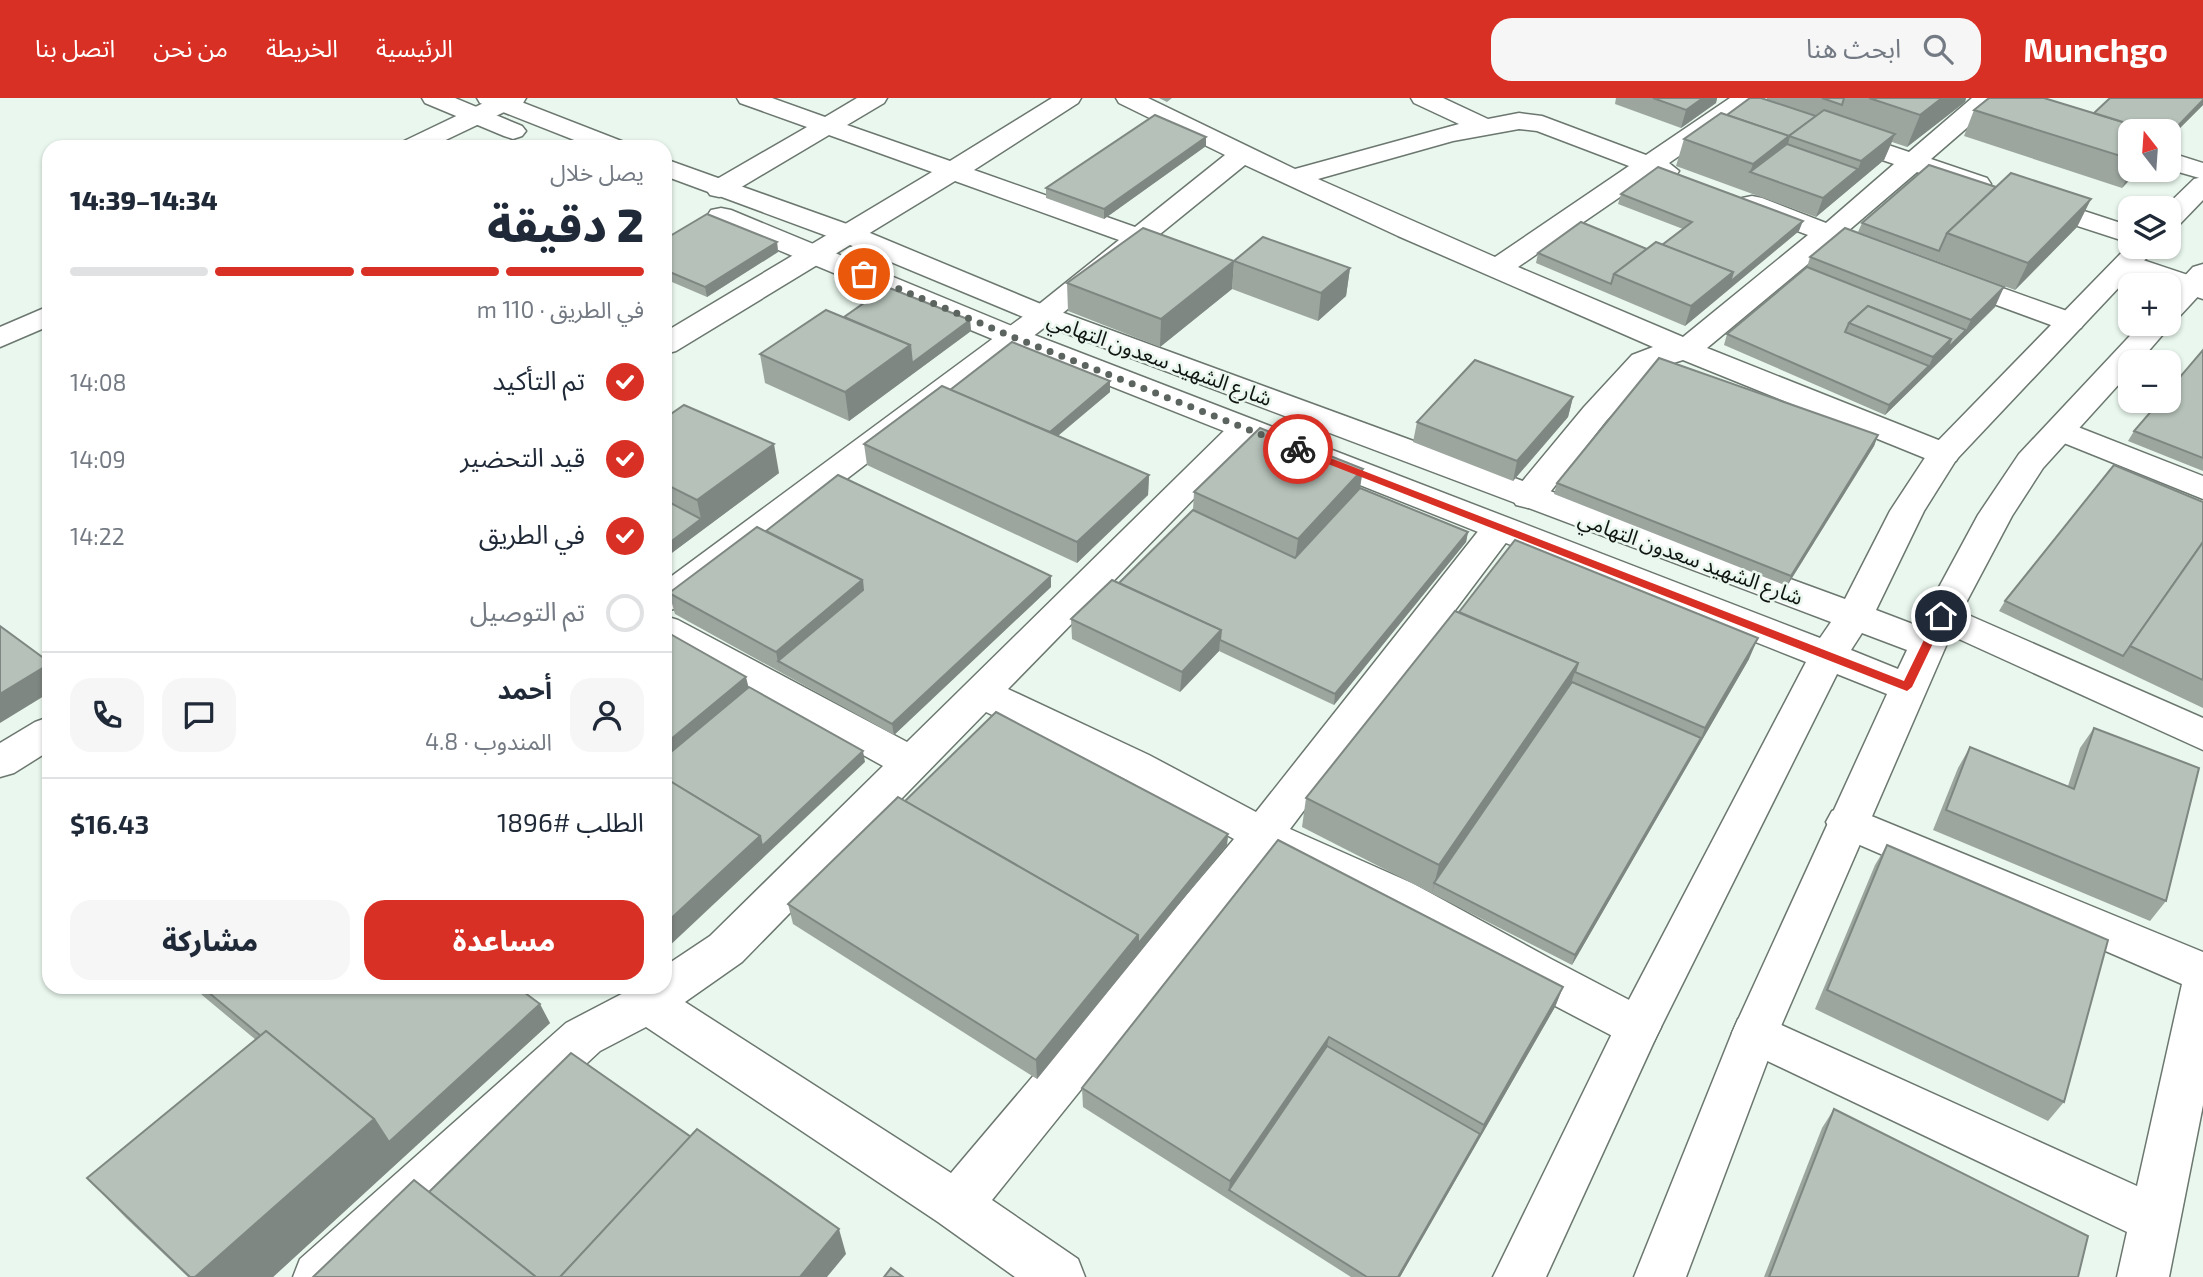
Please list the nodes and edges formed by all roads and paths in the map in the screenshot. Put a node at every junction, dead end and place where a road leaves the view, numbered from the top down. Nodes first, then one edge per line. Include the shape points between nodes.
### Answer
1 (434, 98) edge
2 (749, 98) edge
3 (875, 98) edge
4 (1069, 98) edge
5 (1128, 98) edge
6 (1423, 98) edge
7 (1737, 100) edge
8 (1987, 103) edge
9 (496, 104) edge
10 (830, 125) junction
11 (1485, 127) junction
12 (425, 140) edge
13 (543, 140) edge
14 (596, 140) edge
15 (1244, 153) junction
16 (1913, 162) junction
17 (2181, 164) edge
18 (1649, 165) junction
19 (672, 170) edge
20 (2203, 171) edge
21 (956, 172) junction
22 (1293, 178) junction
23 (1688, 180) edge
24 (2203, 184) edge
25 (719, 189) junction
26 (1727, 194) edge
27 (672, 197) edge
28 (2181, 207) edge
29 (1829, 233) junction
30 (848, 234) junction
31 (1137, 237) junction
32 (2118, 243) edge
33 (814, 252) junction
34 (2125, 259) edge
35 (2153, 259) edge
36 (1498, 268) junction
37 (2199, 283) edge
38 (2181, 300) edge
39 (1043, 315) junction
40 (42, 318) edge
41 (2070, 323) junction
42 (2146, 336) edge
43 (1013, 337) junction
44 (0, 338) edge
45 (672, 341) edge
46 (1686, 350) junction
47 (1245, 428) junction
48 (2060, 430) junction
49 (1944, 454) junction
50 (2203, 488) edge
51 (1528, 497) junction
52 (1499, 528) junction
53 (672, 594) edge
54 (1854, 617) junction
55 (1935, 630) junction
56 (672, 633) edge
57 (1828, 655) junction
58 (1907, 687) junction
59 (982, 693) junction
60 (2203, 735) edge
61 (42, 736) edge
62 (0, 762) edge
63 (913, 764) junction
64 (1847, 822) junction
65 (1262, 835) junction
66 (2203, 972) edge
67 (672, 986) edge
68 (2203, 988) edge
69 (661, 994) edge
70 (648, 1003) junction
71 (1639, 1027) junction
72 (1755, 1033) junction
73 (956, 1206) junction
74 (2156, 1220) junction
75 (319, 1277) edge
76 (1059, 1277) edge
77 (1519, 1277) edge
78 (1660, 1277) edge
79 (2143, 1277) edge

1 - 9 street
2 - 10 street
3 - 10 street
4 - 21 street
5 - 15 street
6 - 11 street
7 - 16 street
7 - 18 street
8 - 16 street
9 - 12 street
9 - 13 street
9 - 14 street
10 - 21 street
10 - 25 street
11 - 18 street via 1519,121 1542,124
11 - 22 street
15 - 22 street
15 - 31 street
16 - 29 street
16 - 32 street
17 - 20 street
18 - 23 street
18 - 36 street
19 - 25 street, شارع الشهيد سعدون التهامي
21 - 30 street
21 - 31 street
22 - 36 street
24 - 28 street
25 - 30 street, شارع الشهيد سعدون التهامي
26 - 29 street
27 - 33 street, شارع الشهيد سعدون التهامي
29 - 41 street
29 - 46 street
30 - 33 street
30 - 39 street, شارع الشهيد سعدون التهامي
31 - 39 street
33 - 43 street, شارع الشهيد سعدون التهامي
33 - 45 street
34 - 41 street
35 - 37 street
36 - 46 street
37 - 38 street
39 - 43 street
39 - 51 street, شارع الشهيد سعدون التهامي
40 - 44 street
41 - 49 street
42 - 48 street
43 - 47 street, شارع الشهيد سعدون التهامي
43 - 53 street
46 - 49 street
46 - 51 street via 1643,362
47 - 52 street, شارع الشهيد سعدون التهامي
47 - 59 street
48 - 50 street
48 - 55 street via 2031,461 1996,515
49 - 54 street via 1907,511
51 - 54 street, شارع الشهيد سعدون التهامي
52 - 57 street, شارع الشهيد سعدون التهامي
52 - 65 street
54 - 55 street, شارع الشهيد سعدون التهامي
54 - 57 street
55 - 58 street
55 - 60 street, شارع الشهيد سعدون التهامي
56 - 63 street
57 - 58 street, شارع الشهيد سعدون التهامي
57 - 71 street
58 - 64 street
59 - 63 street
59 - 65 street via 1135,766
61 - 62 street
63 - 67 street via 726,949
64 - 66 street
64 - 72 street
65 - 71 street via 1399,896
65 - 73 street
68 - 74 street
69 - 70 street
70 - 73 street
70 - 75 street via 583,1037
71 - 77 street
72 - 74 street
72 - 78 street
73 - 76 street
74 - 79 street

